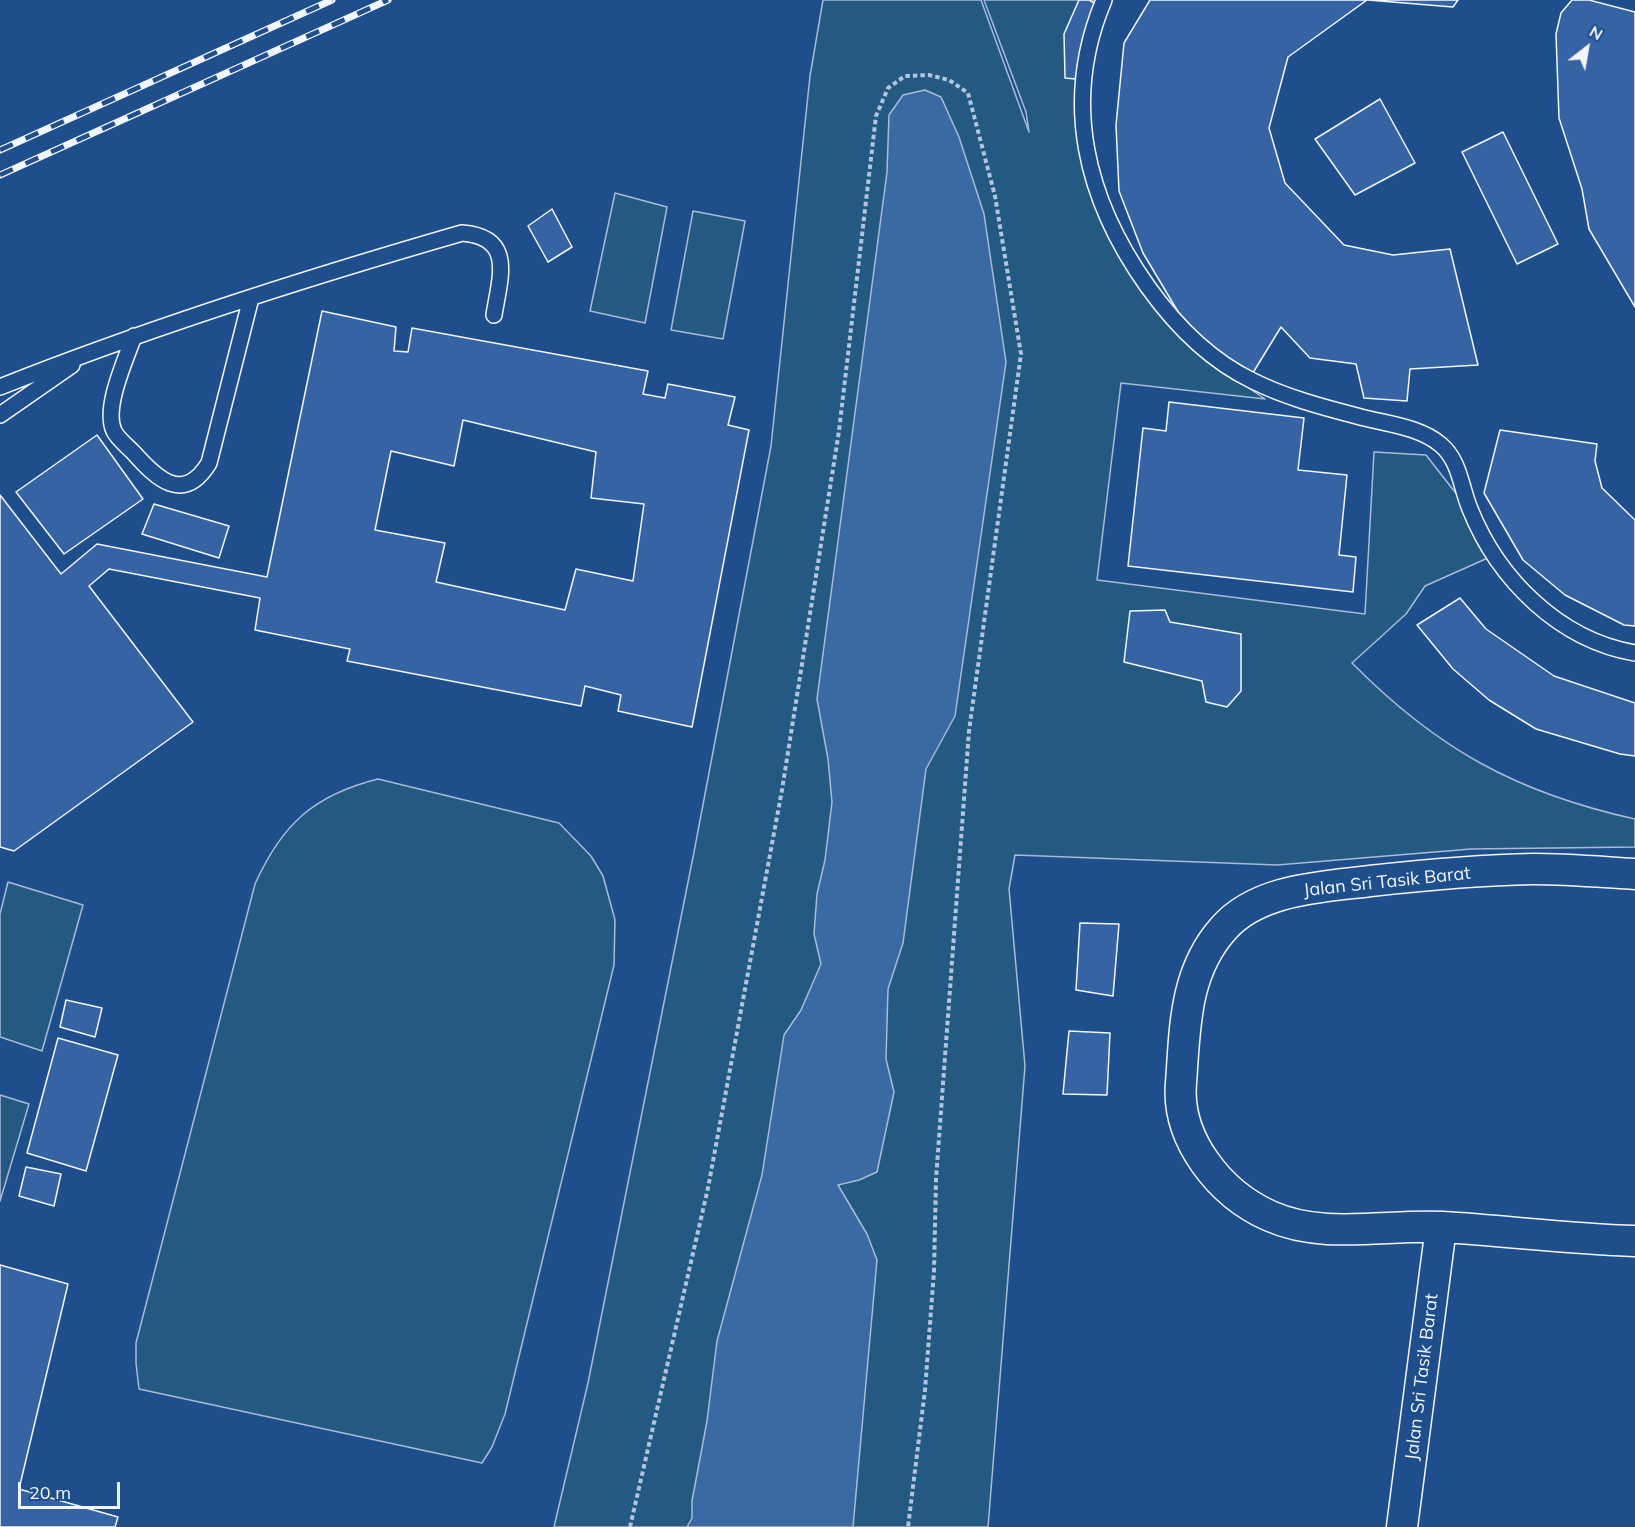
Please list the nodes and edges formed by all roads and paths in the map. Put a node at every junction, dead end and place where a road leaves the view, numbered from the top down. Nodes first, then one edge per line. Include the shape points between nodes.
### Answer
1 (1104, 0) edge
2 (251, 298) junction
3 (494, 315) dead end
4 (134, 336) junction
5 (94, 350) junction
6 (0, 387) edge
7 (0, 415) edge
8 (1635, 653) edge
9 (1635, 874) edge
10 (1441, 1227) junction
11 (1635, 1241) edge
12 (630, 1527) edge
13 (908, 1527) edge
14 (1402, 1527) edge

1 - 8 lane via 1089,47 1084,83 1087,154 1108,224 1125,256 1167,314 1214,357 1253,381 1433,439 1453,459 1476,525 1511,579 1555,619 1581,635
2 - 3 lane via 370,259 471,233 493,242 500,257 502,270
2 - 4 lane
2 - 4 lane via 209,463 199,479 183,485 169,483 152,473 114,430 111,410
4 - 5 lane
5 - 6 lane
5 - 7 lane
9 - 10 street, Jalan Sri Tasik Barat via 1534,869 1439,873 1313,888 1244,911 1223,928 1207,952 1188,995 1179,1101 1191,1138 1215,1175 1251,1205 1295,1224 1325,1229
10 - 11 street, Jalan Sri Tasik Barat
10 - 14 street, Jalan Sri Tasik Barat
12 - 13 path via 708,1188 782,790 839,431 876,116 888,88 905,76 929,75 949,80 968,93 995,196 1021,354 969,731 941,1102 925,1390

